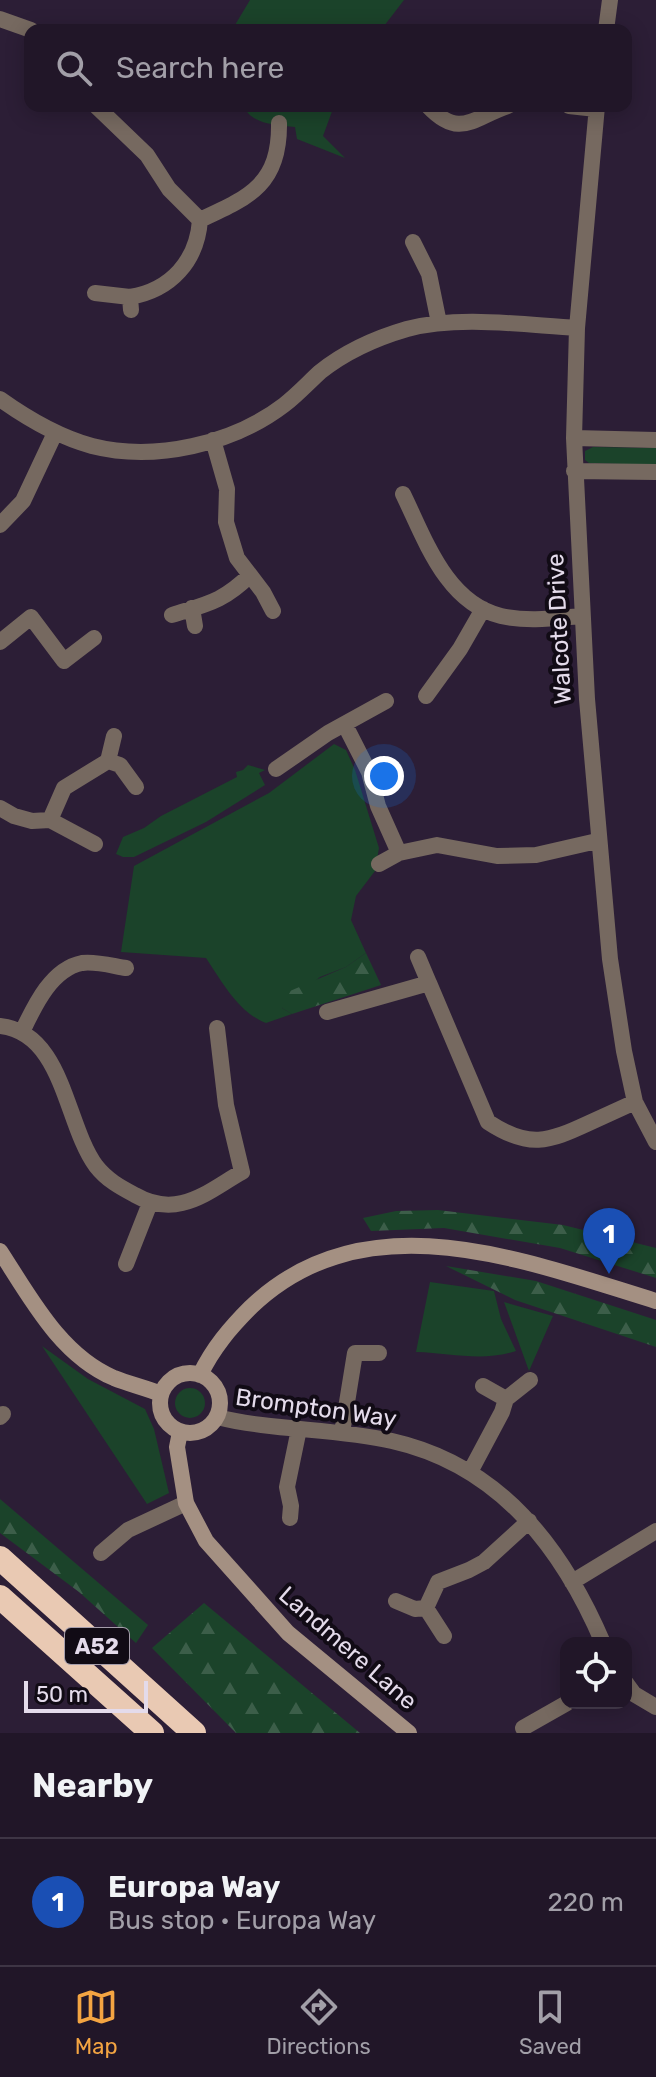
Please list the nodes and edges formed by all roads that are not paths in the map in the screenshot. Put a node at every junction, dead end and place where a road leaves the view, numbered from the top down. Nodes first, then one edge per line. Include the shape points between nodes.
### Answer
1 (610, 0) edge
2 (0, 19) edge
3 (607, 24) edge
4 (24, 26) edge
5 (102, 112) edge
6 (435, 112) edge
7 (496, 112) edge
8 (597, 112) edge
9 (279, 123) dead end
10 (200, 220) junction
11 (413, 242) dead end
12 (95, 293) dead end
13 (439, 323) junction
14 (577, 328) junction
15 (0, 399) edge
16 (55, 433) junction
17 (574, 438) junction
18 (213, 440) junction
19 (656, 440) edge
20 (574, 471) junction
21 (656, 472) edge
22 (403, 494) dead end
23 (0, 525) edge
24 (250, 575) junction
25 (192, 608) junction
26 (483, 609) junction
27 (273, 611) dead end
28 (172, 615) dead end
29 (582, 616) junction
30 (195, 626) dead end
31 (94, 638) dead end
32 (0, 642) edge
33 (426, 696) dead end
34 (386, 701) dead end
35 (345, 725) junction
36 (114, 736) dead end
37 (108, 761) junction
38 (276, 769) dead end
39 (136, 787) dead end
40 (0, 808) edge
41 (50, 820) junction
42 (597, 841) junction
43 (95, 844) dead end
44 (399, 853) junction
45 (379, 864) dead end
46 (418, 957) dead end
47 (126, 968) dead end
48 (429, 983) junction
49 (327, 1012) dead end
50 (0, 1026) edge
51 (217, 1028) dead end
52 (22, 1032) junction
53 (635, 1102) junction
54 (656, 1142) edge
55 (150, 1203) junction
56 (0, 1251) edge
57 (126, 1264) dead end
58 (656, 1301) edge
59 (379, 1353) dead end
60 (200, 1375) junction
61 (530, 1380) dead end
62 (483, 1386) dead end
63 (161, 1394) junction
64 (506, 1399) junction
65 (217, 1417) junction
66 (299, 1429) junction
67 (180, 1432) junction
68 (342, 1433) junction
69 (470, 1472) junction
70 (186, 1503) junction
71 (290, 1518) dead end
72 (529, 1521) junction
73 (656, 1531) edge
74 (101, 1553) dead end
75 (0, 1558) edge
76 (572, 1582) junction
77 (0, 1597) edge
78 (396, 1601) dead end
79 (426, 1608) junction
80 (444, 1636) dead end
81 (600, 1637) edge
82 (632, 1691) edge
83 (560, 1707) edge
84 (656, 1707) edge
85 (523, 1728) dead end
86 (152, 1733) edge
87 (194, 1733) edge
88 (409, 1733) edge

1 - 3 street
2 - 4 street
5 - 10 street via 147,155 169,189
6 - 7 street via 450,124 469,125
8 - 14 street, Walcote Drive
9 - 10 street via 286,143 253,193
10 - 12 street via 187,265 157,290 130,304
11 - 13 street via 429,274
13 - 14 street
13 - 18 street via 350,351 261,420
14 - 17 street, Walcote Drive
15 - 16 street
16 - 18 street via 119,450 186,447
16 - 23 street via 23,501
17 - 19 street
17 - 20 street, Walcote Drive
18 - 24 street via 227,489 226,522 237,558
20 - 21 street
20 - 29 street, Walcote Drive
22 - 26 street via 440,569
24 - 25 street via 218,601
24 - 27 street
25 - 28 street
25 - 30 street
26 - 29 street via 531,619
26 - 33 street
29 - 42 street, Walcote Drive
31 - 32 street via 64,661 31,617
34 - 35 street
35 - 38 street
35 - 44 street
36 - 37 street
37 - 39 street via 120,765
37 - 41 street via 64,788
40 - 41 street via 32,821
41 - 43 street
42 - 44 street via 536,855 497,856 437,845
42 - 53 street, Walcote Drive via 610,959
44 - 45 street
46 - 48 street
47 - 52 street via 85,962 66,968 44,991
48 - 49 street
48 - 53 street via 488,1122 502,1131 527,1140 552,1140
50 - 52 street
51 - 55 street via 226,1105 242,1172 187,1202
52 - 55 street via 51,1063 97,1166 114,1184
53 - 54 street, Walcote Drive
55 - 57 street
56 - 63 street via 71,1348 113,1377
58 - 60 street via 497,1255 432,1245 346,1253 269,1290 227,1331
59 - 68 street via 355,1353
60 - 63 street via 175,1377
60 - 65 street via 218,1392
61 - 64 street
62 - 64 street
63 - 67 street, Landmere Lane via 162,1414
64 - 69 street
65 - 66 street, Brompton Way
65 - 67 street via 197,1433
66 - 68 street, Brompton Way
66 - 71 street via 287,1487
67 - 70 street, Landmere Lane via 177,1447
68 - 69 street, Brompton Way via 392,1441
69 - 72 street, Brompton Way via 508,1498
70 - 74 street via 128,1530
70 - 88 street, Landmere Lane via 206,1541 288,1633
72 - 76 street, Brompton Way
72 - 79 street via 484,1562 438,1582
73 - 76 street
75 - 87 highway, A52
76 - 81 street, Brompton Way
77 - 86 highway, A52
78 - 79 street
79 - 80 street
82 - 84 street
83 - 85 street

